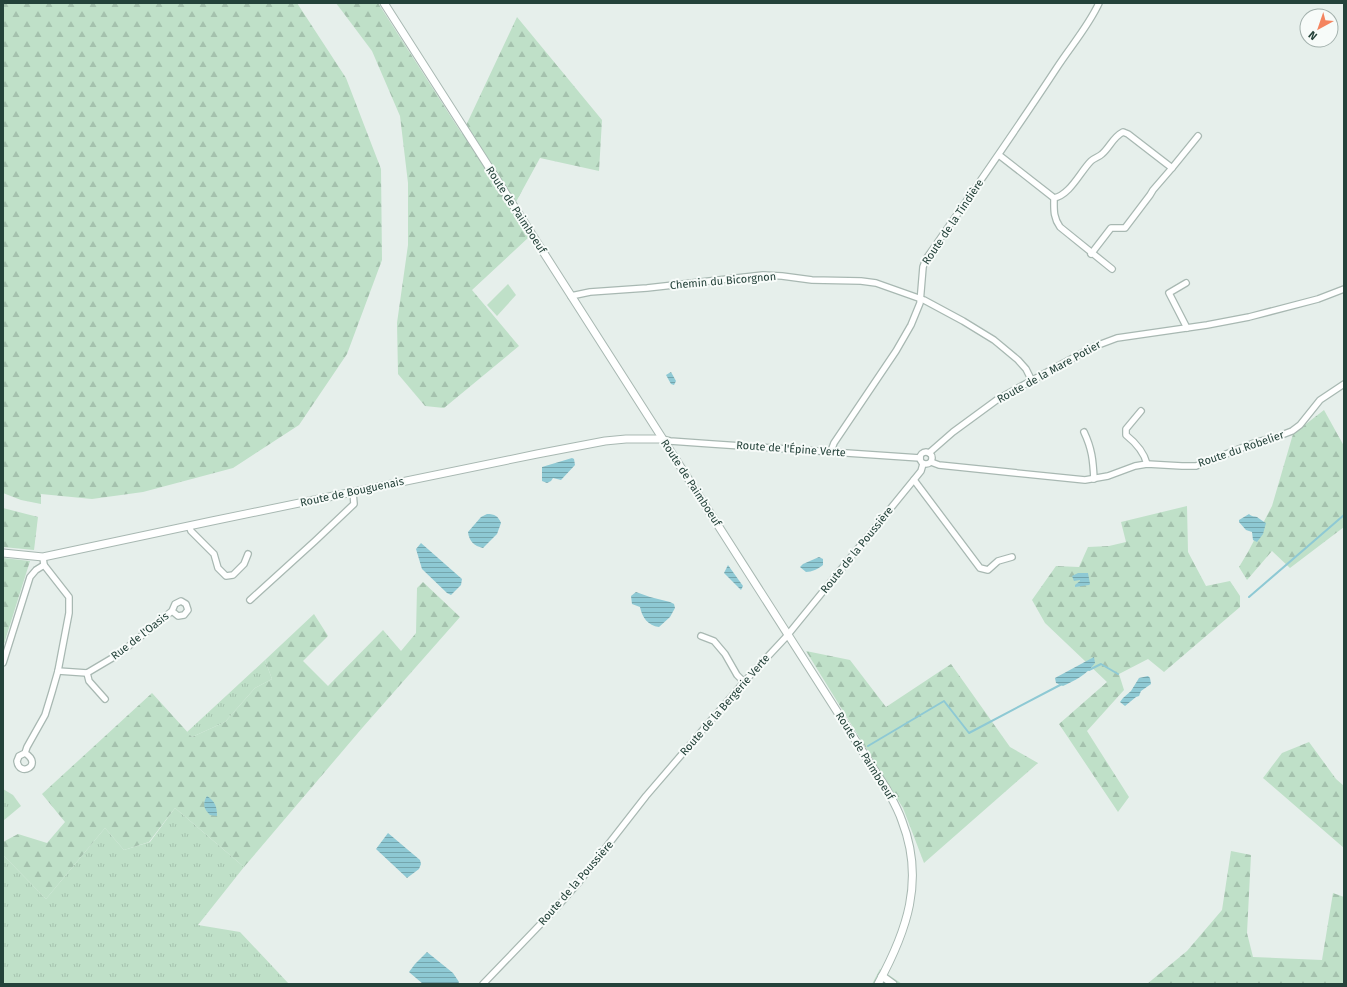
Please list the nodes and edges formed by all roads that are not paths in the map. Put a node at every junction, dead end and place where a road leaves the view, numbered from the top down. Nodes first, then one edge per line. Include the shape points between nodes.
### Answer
1 (384, 3) edge
2 (1099, 3) edge
3 (1198, 136) dead end
4 (999, 155) junction
5 (1172, 168) junction
6 (1054, 198) junction
7 (1092, 254) junction
8 (1112, 269) dead end
9 (1186, 283) dead end
10 (1344, 288) edge
11 (571, 296) junction
12 (921, 299) junction
13 (1188, 328) junction
14 (1032, 380) junction
15 (1344, 384) edge
16 (1141, 411) dead end
17 (1084, 432) dead end
18 (662, 439) junction
19 (831, 451) junction
20 (929, 453) junction
21 (920, 458) junction
22 (931, 462) junction
23 (923, 464) junction
24 (1147, 464) junction
25 (1094, 479) junction
26 (914, 480) junction
27 (353, 492) junction
28 (190, 526) junction
29 (3, 553) edge
30 (248, 554) dead end
31 (44, 557) junction
32 (1012, 557) dead end
33 (44, 565) junction
34 (250, 600) dead end
35 (172, 611) dead end
36 (788, 634) junction
37 (701, 636) dead end
38 (3, 663) edge
39 (58, 672) junction
40 (87, 673) junction
41 (744, 682) junction
42 (105, 699) dead end
43 (25, 753) dead end
44 (662, 777) joint
45 (882, 976) junction
46 (483, 984) edge
47 (878, 984) edge
48 (893, 984) edge

1 - 11 street, Route de Paimboeuf
2 - 4 street, Route de la Tindière via 1092,18
3 - 5 street
4 - 6 street
4 - 12 street, Route de la Tindière via 926,259
5 - 6 street via 1123,132 1118,134 1102,155 1092,160 1066,192
5 - 7 street via 1125,228 1112,228
6 - 7 street via 1055,220
7 - 8 street
9 - 13 street via 1169,293
10 - 13 street, Route de la Mare Potier via 1318,299 1256,315
11 - 12 street, Chemin du Bicorgnon via 763,275 876,283
11 - 18 street, Route de Paimboeuf
12 - 14 street, Chemin du Bicorgnon via 994,340 1018,360
12 - 19 street, Route de la Tindière via 911,325 896,351
13 - 14 street, Route de la Mare Potier via 1103,342
14 - 20 street, Route de la Mare Potier via 998,399
15 - 24 street, Route du Robelier via 1320,400 1300,424 1286,434 1254,443 1196,466
16 - 24 street via 1126,429 1126,435 1136,444
17 - 25 street via 1094,459
18 - 19 street, Route de l'Épine Verte
18 - 27 street, Route de Bouguenais via 605,441
18 - 36 street, Route de Paimboeuf
19 - 21 street, Route de l'Épine Verte
20 - 21 street via 923,453
20 - 22 street via 932,457
21 - 23 street
22 - 23 street
22 - 25 street, Route du Robelier via 940,465
23 - 26 street, Route de la Poussière
24 - 25 street, Route du Robelier
26 - 32 street via 980,568 988,570 998,561
26 - 36 street, Route de la Poussière
27 - 28 street, Route de Bouguenais
27 - 34 street via 354,504
28 - 30 street via 214,554 218,568 226,576 233,575 244,564
28 - 31 street, Route de Bouguenais
29 - 31 street, Route de Bouguenais
31 - 33 street
33 - 38 street via 30,577
33 - 39 street via 66,591 70,603
35 - 40 street, Rue de l'Oasis via 119,654
36 - 41 street, Route de la Bergerie Verte
36 - 45 street, Route de Paimboeuf via 886,788 903,822 911,856 911,901 903,931
37 - 41 street via 714,641
39 - 40 street
39 - 43 street via 45,715
40 - 42 street via 89,681
41 - 44 street, Route de la Bergerie Verte
44 - 46 street, Route de la Poussière via 579,882
45 - 47 street, Route de Paimboeuf
45 - 48 street

